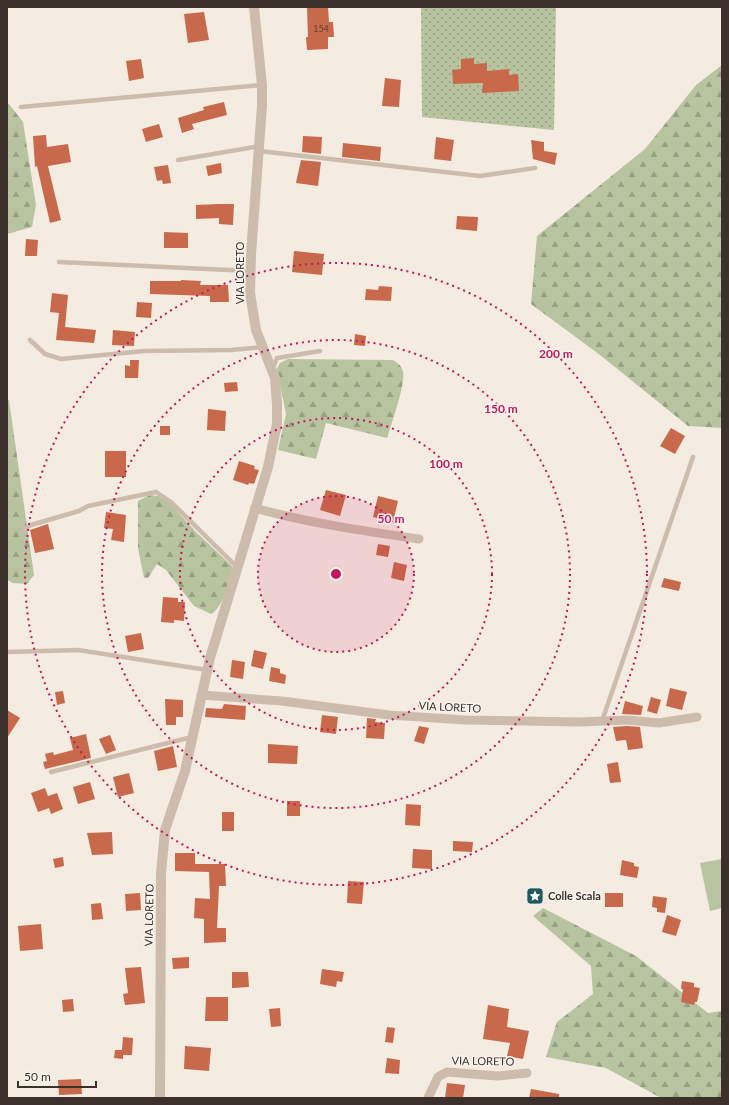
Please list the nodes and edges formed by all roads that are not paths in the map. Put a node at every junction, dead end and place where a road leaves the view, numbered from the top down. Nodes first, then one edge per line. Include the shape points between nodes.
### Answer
1 (254, 7) edge
2 (262, 84) junction
3 (21, 107) dead end
4 (259, 148) junction
5 (178, 160) dead end
6 (534, 168) dead end
7 (59, 262) dead end
8 (250, 271) junction
9 (30, 340) dead end
10 (263, 347) junction
11 (320, 351) dead end
12 (272, 370) junction
13 (692, 457) dead end
14 (255, 508) junction
15 (23, 532) dead end
16 (419, 540) dead end
17 (237, 567) junction
18 (7, 652) edge
19 (207, 670) junction
20 (201, 694) junction
21 (697, 717) dead end
22 (602, 721) junction
23 (194, 736) junction
24 (51, 772) dead end
25 (527, 1073) dead end
26 (160, 1098) edge
27 (428, 1098) edge

1 - 2 street, VIA LORETO
2 - 3 lane
2 - 4 street, VIA LORETO
4 - 5 lane
4 - 6 lane via 480,176
4 - 8 street, VIA LORETO
7 - 8 lane
8 - 10 street, VIA LORETO via 251,302 256,330
9 - 10 lane via 45,354 61,359 144,350 231,350
10 - 12 street, VIA LORETO
11 - 12 lane via 277,358
12 - 14 street, VIA LORETO via 277,396 277,424 268,467
13 - 22 lane
14 - 16 street via 332,526
14 - 17 street, VIA LORETO
15 - 17 lane via 31,525 88,506 156,492 171,502
17 - 19 street, VIA LORETO
18 - 19 lane via 78,650
19 - 20 street, VIA LORETO
20 - 22 street, VIA LORETO via 277,700 410,717 495,721
20 - 23 street, VIA LORETO
21 - 22 street, VIA LORETO via 659,723 632,720
23 - 24 lane
23 - 26 street, VIA LORETO via 185,771 167,821 162,848
25 - 27 street, VIA LORETO via 498,1076 447,1072 438,1077

